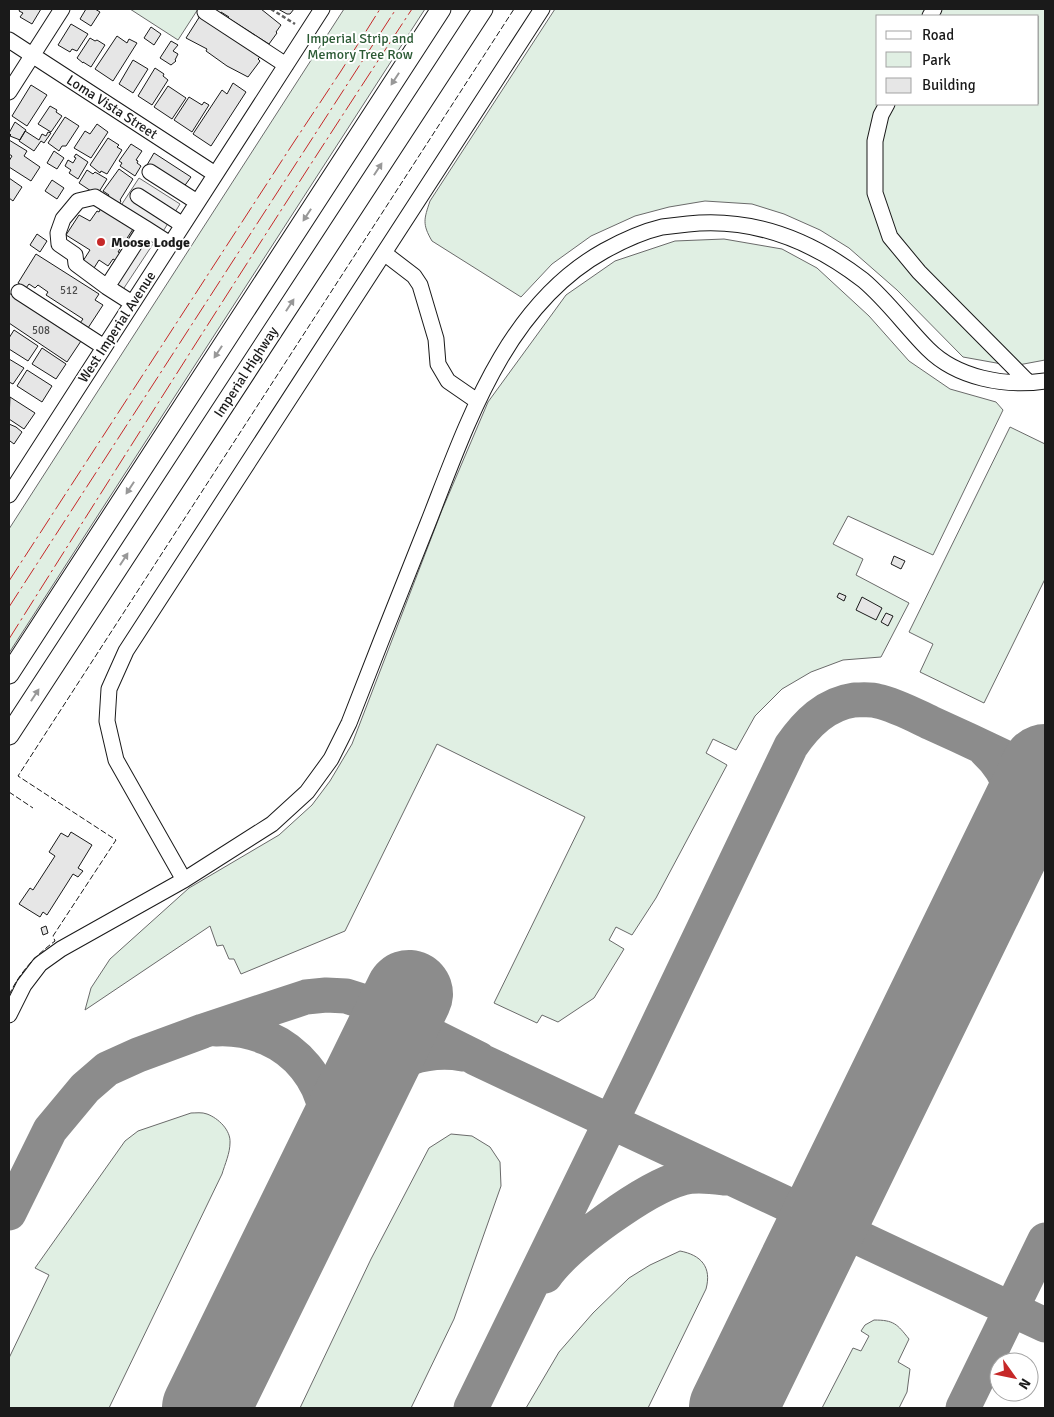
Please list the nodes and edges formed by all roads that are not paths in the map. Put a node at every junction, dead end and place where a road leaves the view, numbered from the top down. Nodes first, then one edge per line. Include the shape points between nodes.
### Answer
1 (62, 9) edge
2 (322, 9) edge
3 (441, 9) edge
4 (483, 9) edge
5 (542, 9) edge
6 (205, 12) dead end
7 (9, 40) edge
8 (32, 55) junction
9 (286, 65) junction
10 (9, 92) edge
11 (886, 105) edge
12 (150, 172) dead end
13 (215, 174) junction
14 (138, 196) dead end
15 (197, 202) junction
16 (183, 225) junction
17 (145, 228) junction
18 (170, 244) junction
19 (384, 253) junction
20 (107, 287) junction
21 (19, 292) dead end
22 (132, 303) junction
23 (104, 346) junction
24 (1045, 381) edge
25 (1028, 382) junction
26 (477, 401) junction
27 (9, 495) edge
28 (9, 674) edge
29 (9, 735) edge
30 (184, 880) junction
31 (9, 1016) edge

1 - 8 street
2 - 9 street, West Imperial Avenue
3 -> 28 main road
29 -> 4 main road, Imperial Highway
5 - 19 street
6 - 9 street
7 - 8 street, Loma Vista Street
8 - 10 street
8 - 13 street, Loma Vista Street
9 - 13 street, West Imperial Avenue
11 - 25 street via 875,141 875,193 890,237 919,272
12 - 15 street
13 - 15 street, West Imperial Avenue
14 - 16 street
15 - 16 street, West Imperial Avenue
16 - 18 street, West Imperial Avenue
17 - 18 street
17 - 20 street
17 - 20 street via 95,197 78,201 63,219 58,233 59,244 75,255 76,264
18 - 22 street, West Imperial Avenue
19 - 26 street via 414,276 420,285 436,339 438,364 448,381
19 - 30 street via 126,651 109,689 108,721 116,760
20 - 22 street
21 - 23 street
22 - 23 street, West Imperial Avenue
23 - 27 street, West Imperial Avenue
24 - 25 street
25 - 26 street via 981,378 954,367 930,351 864,282 820,250 743,224 703,223 652,230 588,260 554,288 524,322
26 - 30 street via 331,759 307,792 272,824
30 - 31 street via 40,964 24,985

